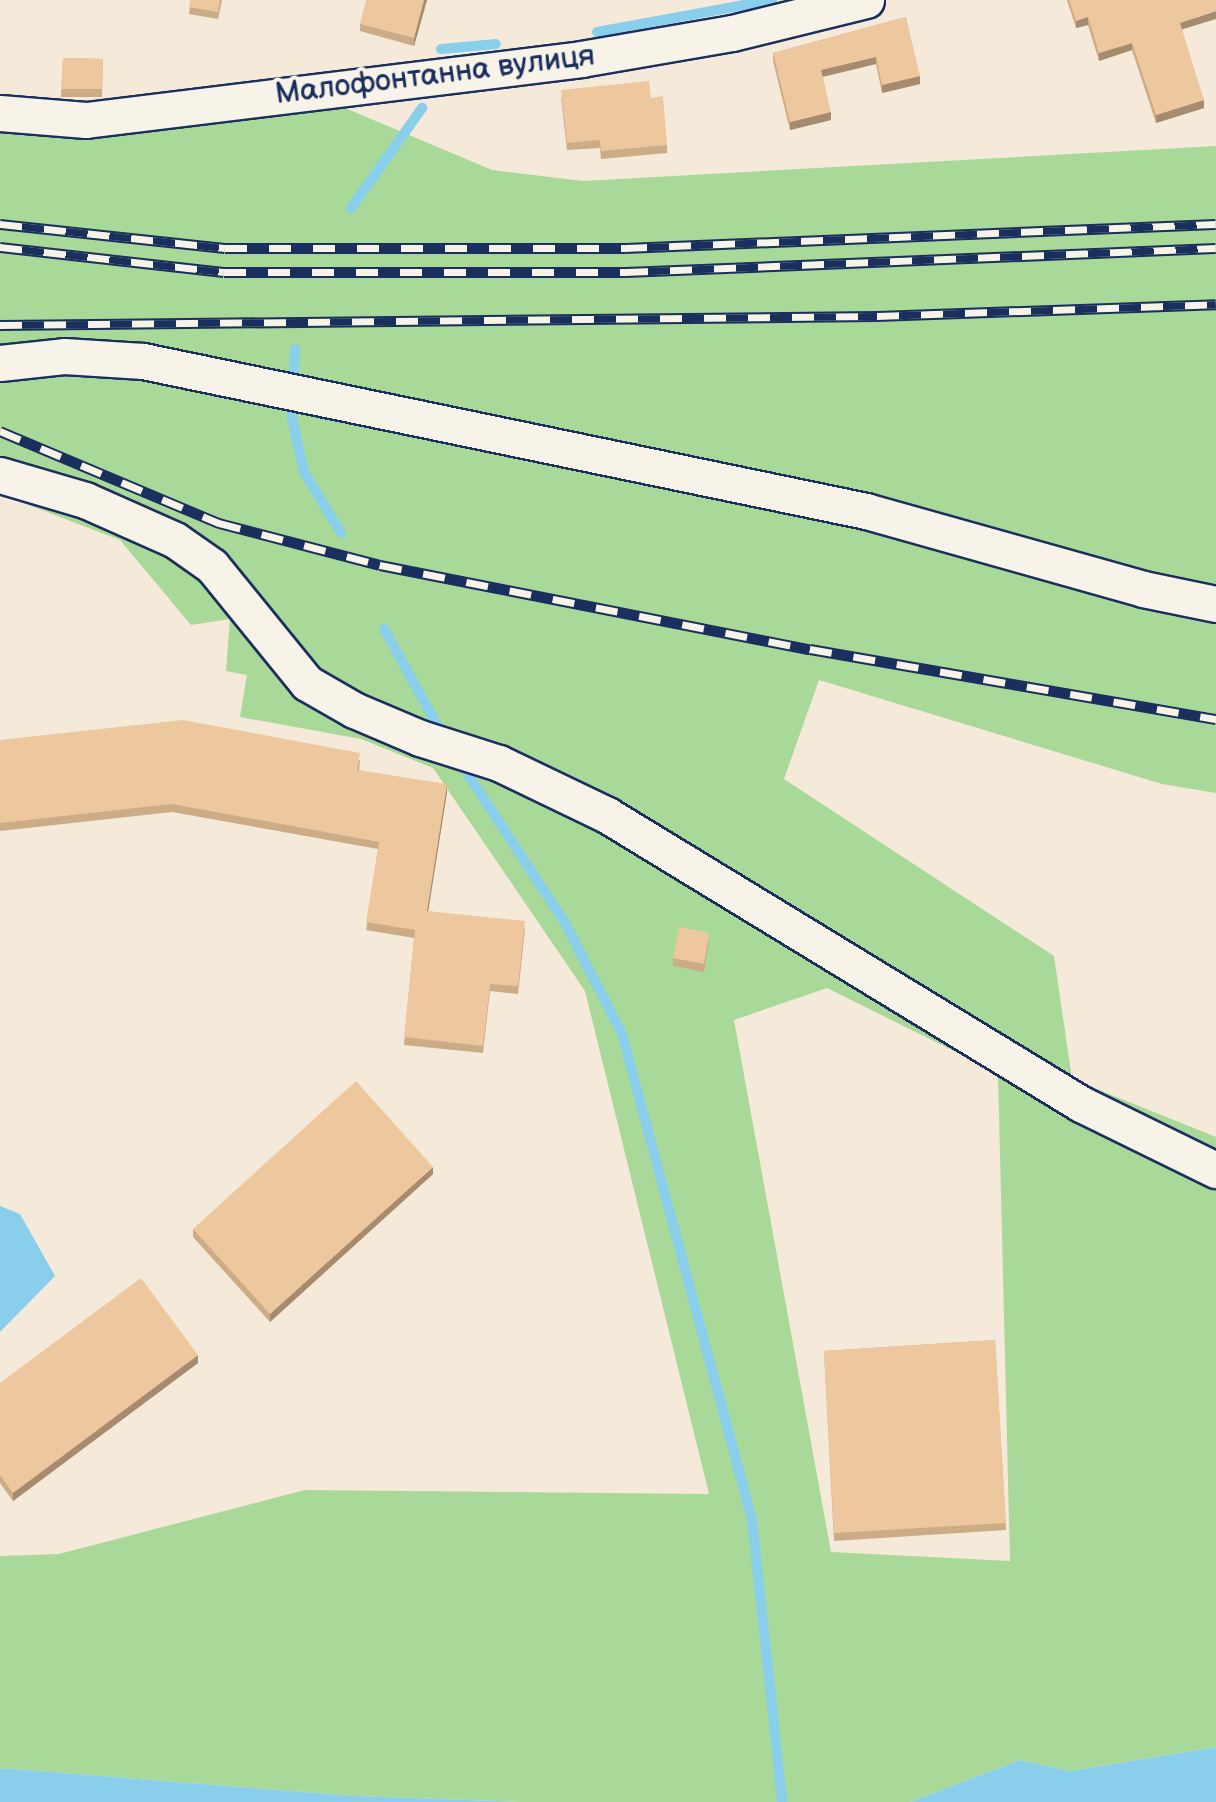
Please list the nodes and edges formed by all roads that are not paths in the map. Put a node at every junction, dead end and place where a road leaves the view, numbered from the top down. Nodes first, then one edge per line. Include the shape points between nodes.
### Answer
1 (866, 0) edge
2 (0, 113) edge
3 (0, 363) edge
4 (0, 474) edge
5 (1216, 604) edge
6 (1216, 1170) edge

1 - 2 street, Малофонтанна вулиця via 732,33 581,59 86,120
3 - 5 street via 64,356 143,361 866,510
4 - 6 street via 85,500 175,540 212,566 307,684 420,738 499,763 636,832 1081,1104

